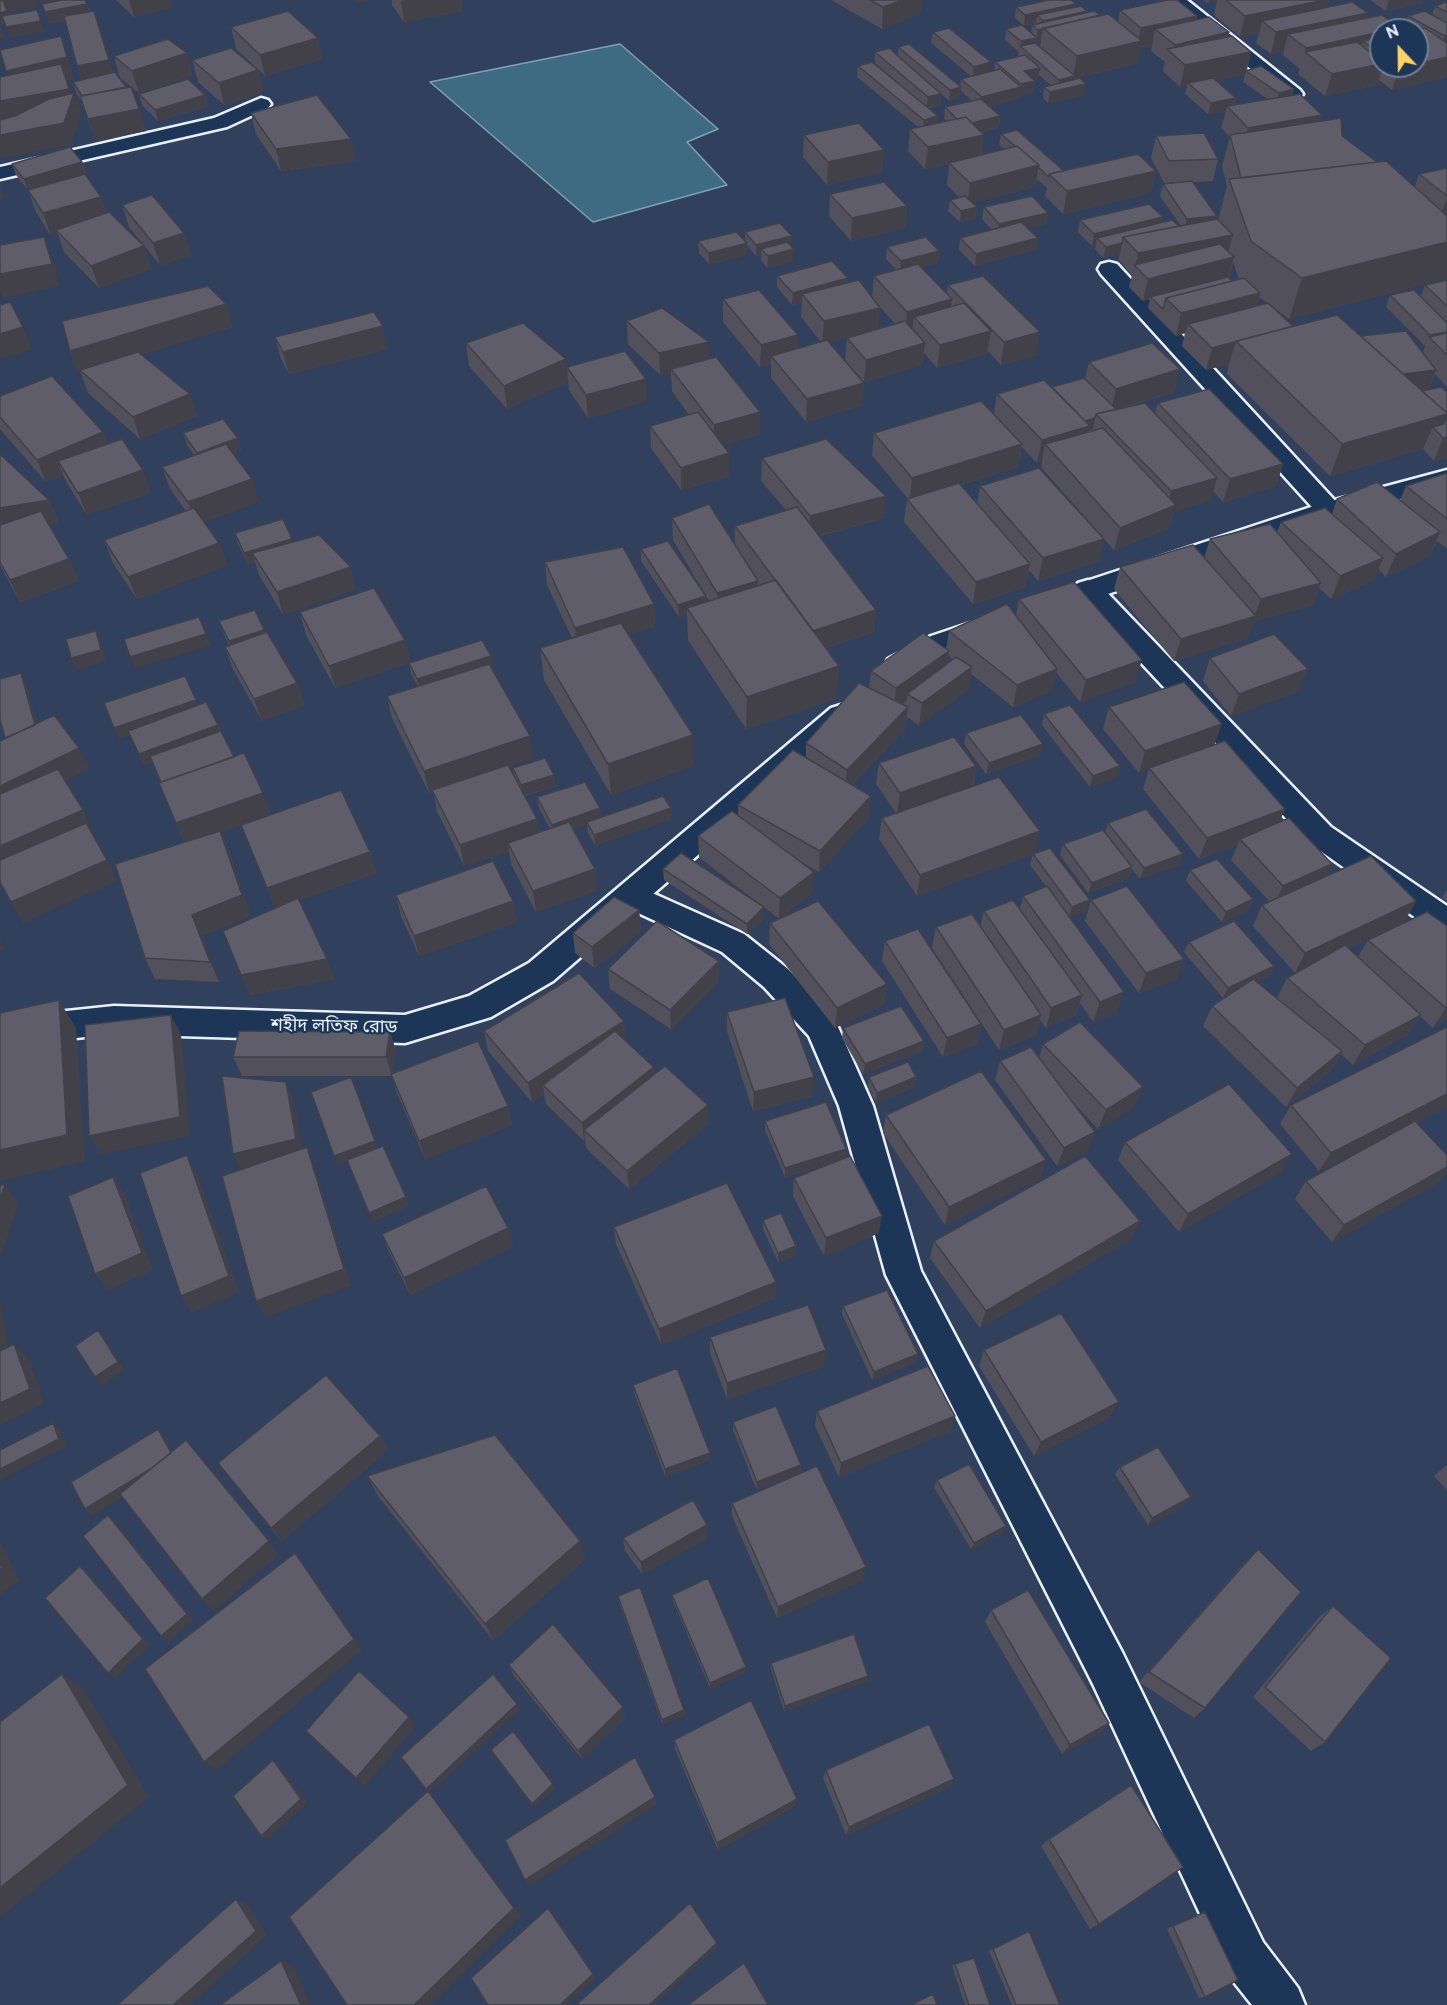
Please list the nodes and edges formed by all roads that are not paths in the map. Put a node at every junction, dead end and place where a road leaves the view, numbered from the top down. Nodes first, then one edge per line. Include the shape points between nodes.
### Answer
1 (1176, 0) edge
2 (261, 104) dead end
3 (1306, 107) edge
4 (0, 174) edge
5 (1109, 269) dead end
6 (1447, 477) edge
7 (1329, 510) junction
8 (1088, 589) junction
9 (632, 896) junction
10 (1447, 922) edge
11 (0, 1032) edge
12 (1281, 2005) edge

1 - 3 street
2 - 4 street via 220,123
5 - 7 street
6 - 7 street, শহীদ লতিফ রোড
7 - 8 street, শহীদ লতিফ রোড
8 - 9 street, শহীদ লতিফ রোড via 941,643 899,664
8 - 10 street via 1320,835
9 - 11 street, শহীদ লতিফ রোড via 542,972 479,1007 405,1029 114,1020
9 - 12 street via 733,942 776,978 822,1028 856,1106 904,1275 1108,1669 1246,1959

